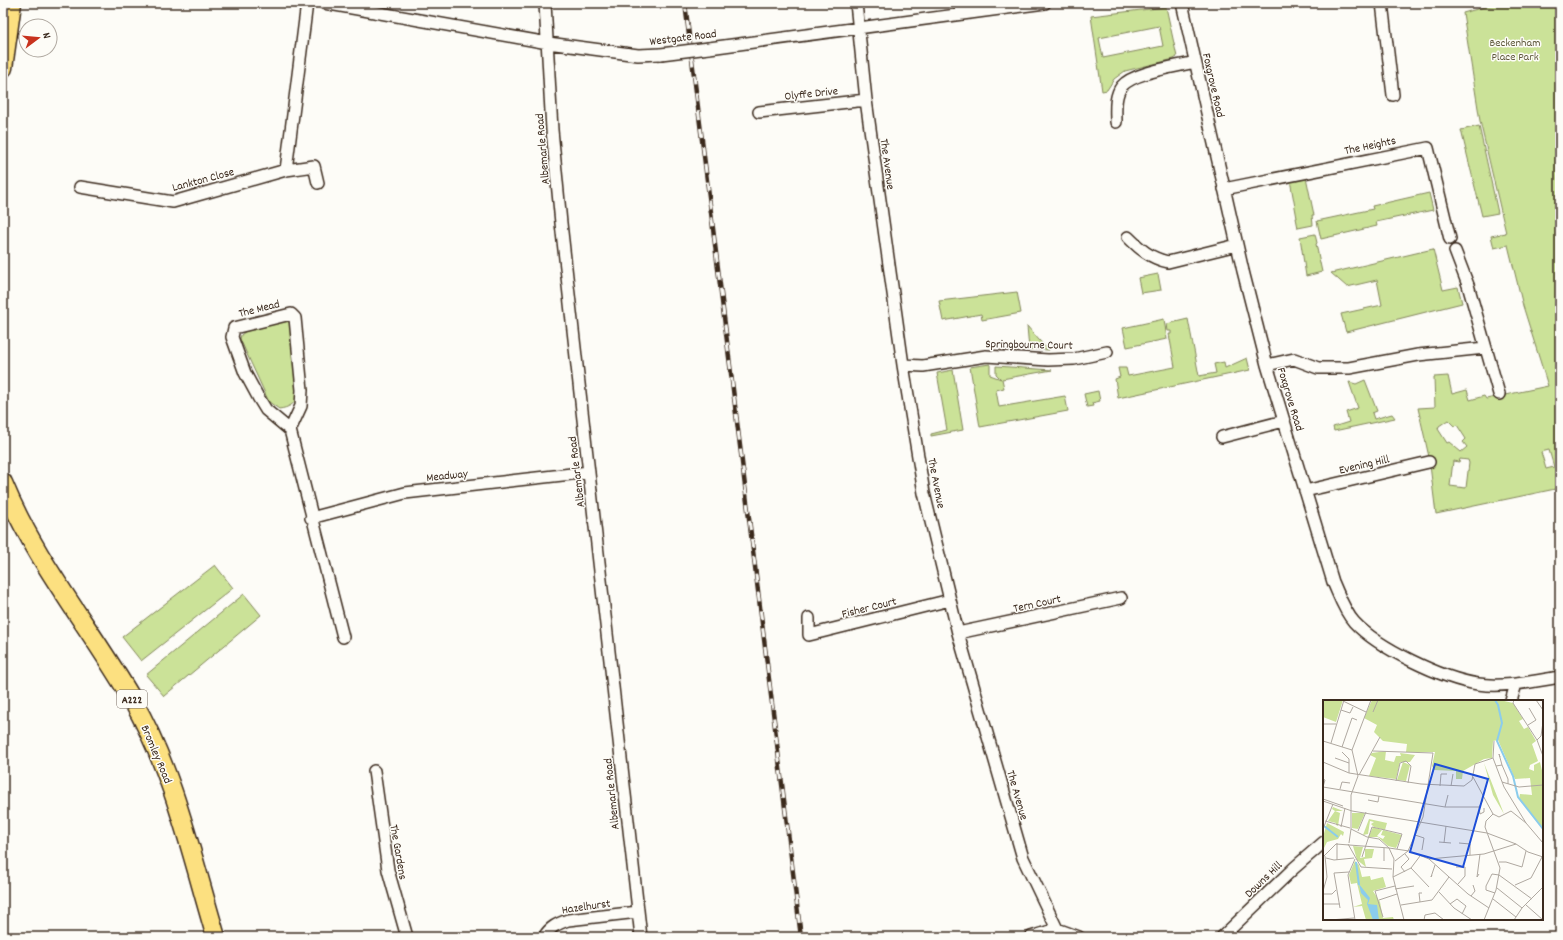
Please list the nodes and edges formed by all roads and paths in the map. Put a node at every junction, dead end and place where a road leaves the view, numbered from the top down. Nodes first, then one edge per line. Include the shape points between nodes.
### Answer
1 (12, 3) edge
2 (307, 3) edge
3 (324, 3) edge
4 (546, 3) edge
5 (856, 3) edge
6 (1045, 3) edge
7 (1182, 3) edge
8 (1382, 3) edge
9 (960, 8) edge
10 (859, 27) junction
11 (548, 44) junction
12 (1194, 62) junction
13 (3, 68) edge
14 (1393, 95) dead end
15 (866, 100) junction
16 (759, 112) dead end
17 (1116, 122) dead end
18 (286, 170) junction
19 (318, 182) dead end
20 (80, 187) dead end
21 (1224, 189) junction
22 (1128, 237) dead end
23 (1450, 239) dead end
24 (1237, 245) junction
25 (1455, 251) dead end
26 (1485, 348) junction
27 (1107, 352) dead end
28 (903, 365) junction
29 (1267, 365) junction
30 (1499, 394) dead end
31 (1284, 421) junction
32 (290, 430) junction
33 (1222, 437) dead end
34 (1429, 462) dead end
35 (589, 472) junction
36 (3, 483) edge
37 (1305, 491) junction
38 (311, 518) junction
39 (1121, 598) dead end
40 (950, 600) junction
41 (809, 618) dead end
42 (958, 633) junction
43 (343, 637) dead end
44 (1560, 676) edge
45 (1516, 684) junction
46 (1511, 700) edge
47 (374, 771) dead end
48 (1323, 843) edge
49 (638, 912) junction
50 (1057, 929) junction
51 (216, 937) edge
52 (407, 937) edge
53 (544, 937) edge
54 (641, 937) edge
55 (1031, 937) edge
56 (1079, 937) edge
57 (1222, 937) edge

1 - 13 main road
2 - 18 street
3 - 11 street, Westgate Road
4 - 11 street, Albemarle Road
5 - 10 street, The Avenue
6 - 9 street, Westgate Road
7 - 12 street, Foxgrove Road
8 - 14 street
9 - 10 street, Westgate Road
10 - 11 street, Westgate Road, bridge via 662,54 638,55
10 - 15 street, The Avenue
11 - 35 street, Albemarle Road via 552,130
12 - 17 street via 1131,79 1122,87 1116,100
12 - 21 street, Foxgrove Road
15 - 16 street, Olyffe Drive
15 - 28 street, The Avenue
18 - 19 street, Lankton Close via 314,166
18 - 20 street, Lankton Close via 172,202
21 - 23 street, The Heights via 1428,148
21 - 24 street, Foxgrove Road
22 - 24 street via 1156,260 1168,262
24 - 29 street, Foxgrove Road
25 - 26 street via 1468,285
26 - 29 street via 1349,368 1318,368 1294,359
26 - 30 street
27 - 28 street, Springbourne Court via 1074,359 986,356 923,366
28 - 40 street, The Avenue via 924,493
29 - 31 street, Foxgrove Road
31 - 33 street
31 - 37 street, Foxgrove Road
32 - 32 street, The Mead via 266,410 258,397 245,373 232,337 234,328 291,314 295,318 302,390 301,406
32 - 38 street
34 - 37 street, Evening Hill
35 - 38 street, Meadway via 405,493
35 - 49 street, Albemarle Road
36 - 51 main road, Bromley Road / A222 via 41,555 133,700 152,739 169,780
37 - 45 street, Foxgrove Road via 1333,582 1354,622 1389,648 1424,667 1478,684
38 - 43 street
39 - 42 street, Tern Court
40 - 41 street, Fisher Court via 809,635
40 - 42 street, The Avenue
42 - 50 street, The Avenue via 1023,858
44 - 45 street, Foxgrove Road
45 - 46 street
47 - 52 street, The Gardens via 388,870
48 - 57 street, Downs Hill
49 - 53 street, Hazelhurst via 568,920 557,923
49 - 54 street, Albemarle Road
50 - 55 street
50 - 56 street

